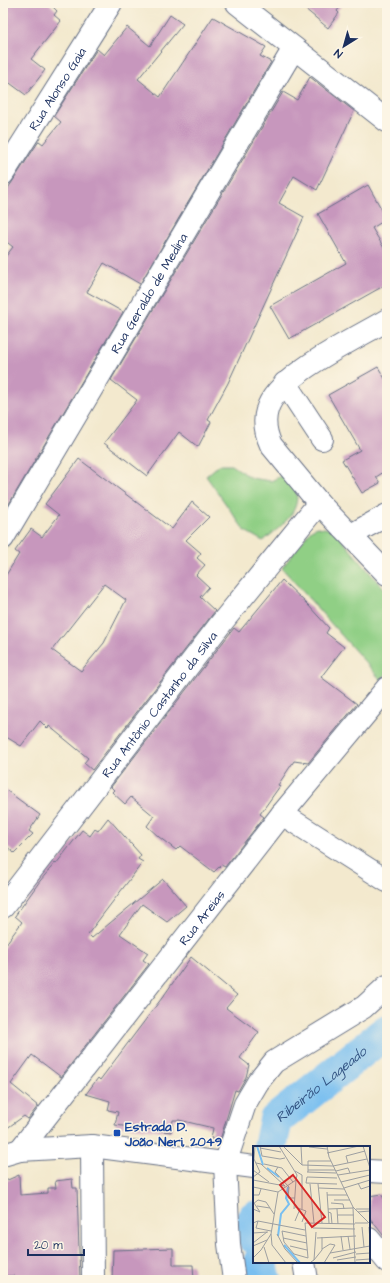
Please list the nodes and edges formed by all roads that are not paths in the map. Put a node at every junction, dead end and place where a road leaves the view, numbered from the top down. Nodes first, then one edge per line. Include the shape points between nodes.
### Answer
1 (111, 3) edge
2 (237, 3) edge
3 (294, 48) junction
4 (387, 121) edge
5 (3, 174) edge
6 (387, 320) edge
7 (285, 383) junction
8 (322, 439) dead end
9 (318, 503) junction
10 (387, 515) edge
11 (351, 535) junction
12 (3, 538) edge
13 (387, 574) edge
14 (387, 688) edge
15 (282, 814) junction
16 (387, 881) edge
17 (3, 907) edge
18 (387, 986) edge
19 (92, 1146) junction
20 (11, 1153) edge
21 (239, 1166) edge
22 (370, 1171) edge
23 (387, 1172) edge
24 (370, 1240) edge
25 (387, 1261) edge
26 (304, 1263) edge
27 (93, 1280) edge
28 (234, 1280) edge
29 (307, 1280) edge

1 - 5 street, Rua Alonso Gaia
2 - 3 street
3 - 4 street
3 - 12 street, Rua Geraldo de Medina
6 - 7 street
7 - 8 street
7 - 9 street via 267,409 267,435 271,445
9 - 11 street
9 - 17 street, Rua Antônio Castanho da Silva via 219,626
10 - 11 street
11 - 13 street
14 - 15 street, Rua Areias
15 - 16 street
15 - 20 street, Rua Areias
18 - 21 street via 364,1006 274,1062 245,1104
19 - 20 street
19 - 21 street
19 - 27 street
21 - 28 street via 229,1244
22 - 23 street
24 - 25 street
26 - 29 street

